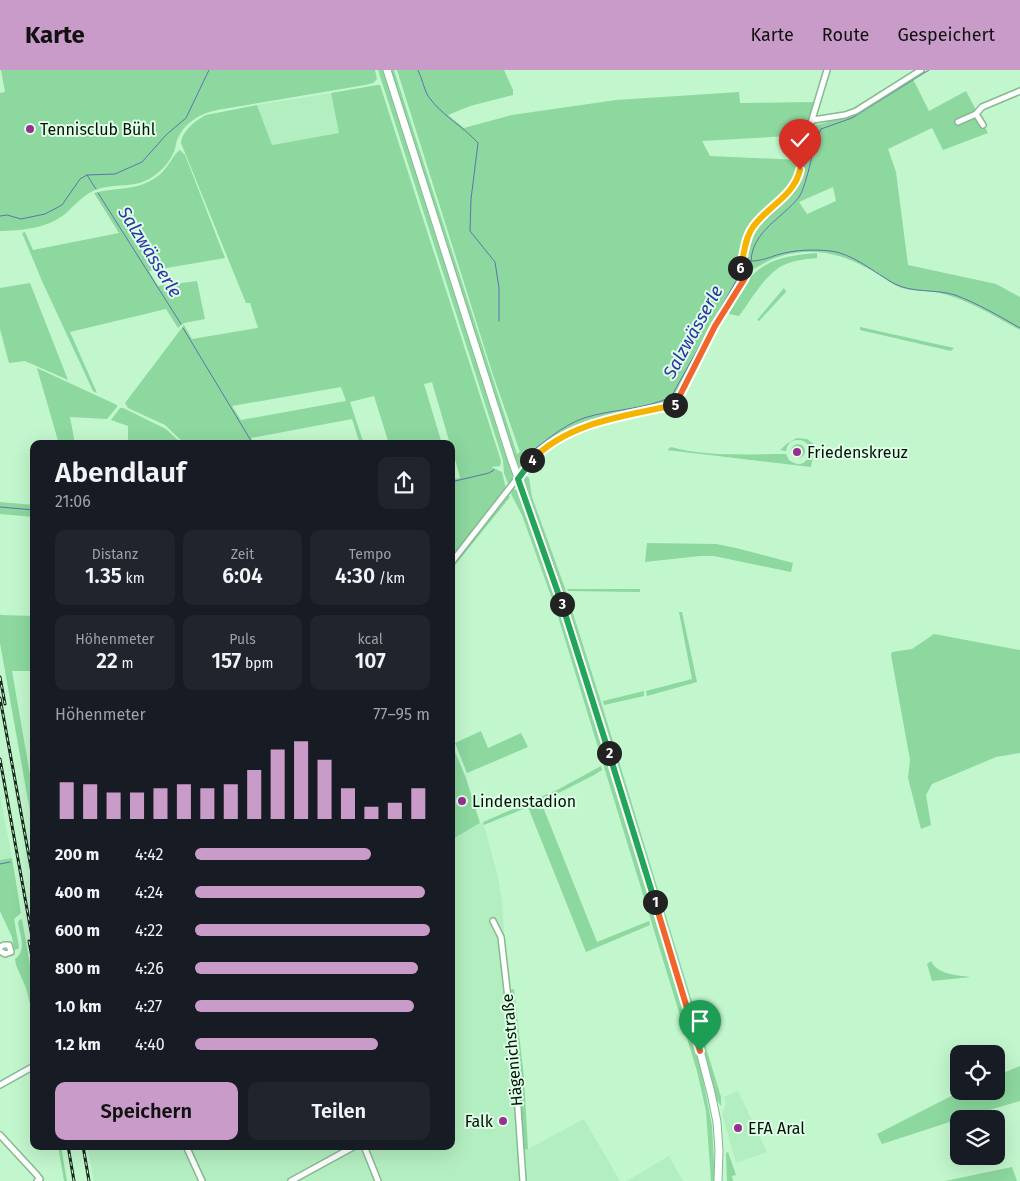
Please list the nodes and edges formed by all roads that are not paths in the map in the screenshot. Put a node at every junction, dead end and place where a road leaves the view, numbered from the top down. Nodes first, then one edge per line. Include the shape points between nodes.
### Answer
1 (387, 70) edge
2 (827, 70) edge
3 (921, 70) edge
4 (1020, 91) edge
5 (976, 114) junction
6 (813, 120) junction
7 (958, 122) dead end
8 (983, 125) dead end
9 (518, 479) junction
10 (455, 558) edge
11 (493, 921) dead end
12 (0, 947) edge
13 (0, 952) edge
14 (30, 1068) edge
15 (0, 1085) edge
16 (0, 1135) edge
17 (188, 1150) edge
18 (348, 1150) edge
19 (366, 1150) edge
20 (40, 1180) edge
21 (202, 1181) edge
22 (290, 1181) edge
23 (378, 1181) edge
24 (523, 1181) edge
25 (718, 1181) edge

1 - 9 street
2 - 6 street
3 - 6 street via 856,111
4 - 5 street via 982,107
5 - 7 street
5 - 8 street
6 - 9 street via 798,181 754,226 747,238 740,268 745,278 715,326 675,405 573,431 538,454
9 - 10 street
9 - 25 street via 560,595 700,1051 714,1108 719,1150
11 - 24 street, Hägenichstraße via 501,937 514,1051
12 - 13 street via 9,945 11,952
14 - 15 street
16 - 20 street
17 - 21 street
18 - 22 street
19 - 23 street

